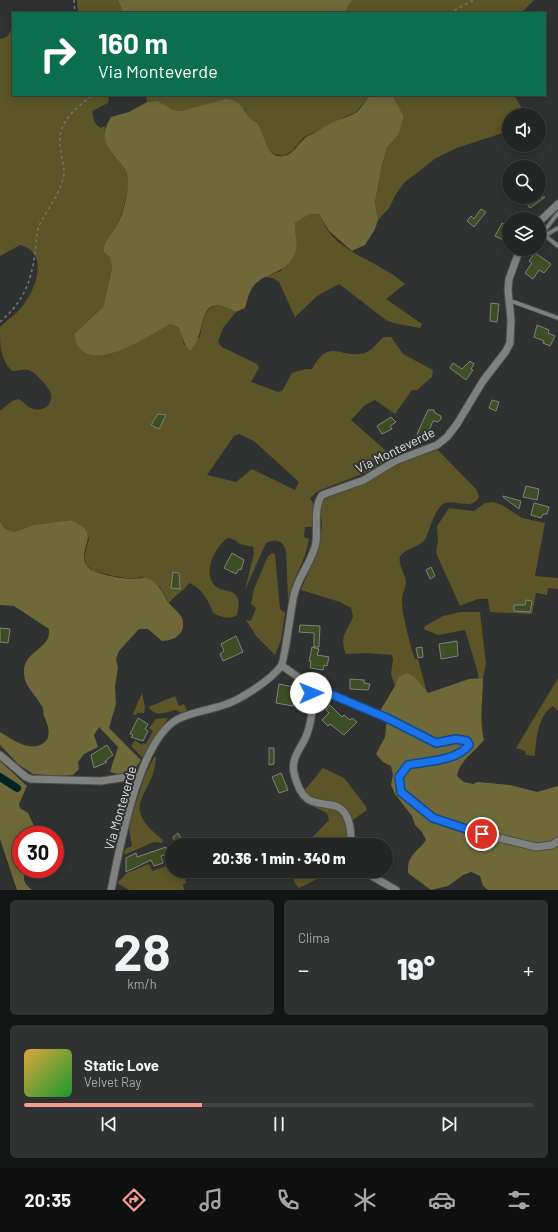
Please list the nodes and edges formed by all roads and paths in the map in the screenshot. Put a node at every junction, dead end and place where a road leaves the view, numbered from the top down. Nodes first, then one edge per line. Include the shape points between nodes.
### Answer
1 (74, 0) edge
2 (474, 0) edge
3 (75, 12) edge
4 (451, 12) edge
5 (91, 96) edge
6 (558, 204) edge
7 (558, 213) edge
8 (546, 215) edge
9 (558, 228) edge
10 (546, 235) junction
11 (558, 246) edge
12 (517, 256) edge
13 (508, 303) junction
14 (558, 318) edge
15 (0, 322) edge
16 (282, 666) junction
17 (311, 689) junction
18 (0, 754) edge
19 (140, 775) junction
20 (351, 838) edge
21 (558, 841) edge
22 (375, 878) edge
23 (111, 890) edge
24 (396, 890) edge

1 - 3 path
2 - 4 path
5 - 15 path via 78,106 63,124 59,137 64,172 61,184 38,228 34,262 27,288 14,310
6 - 8 street
7 - 10 lane via 547,226
9 - 10 lane
10 - 11 lane
12 - 13 street, Via Monteverde via 509,279
13 - 14 lane via 514,302
13 - 16 street, Via Monteverde via 511,332 506,352 483,381 447,437 437,445 395,461 364,480 322,495 319,500 316,544 294,594
16 - 17 street
16 - 19 street, Via Monteverde via 236,701 173,722 161,735
17 - 20 street via 312,713 293,764 294,772 304,798 340,809 346,815 350,824
17 - 21 street via 316,688 387,718 436,743 456,739 467,741 469,745 466,748 450,757 408,765 399,777 401,792 433,818 470,831 536,847 552,845
18 - 19 street via 31,779 101,781
19 - 23 street, Via Monteverde
22 - 24 street

